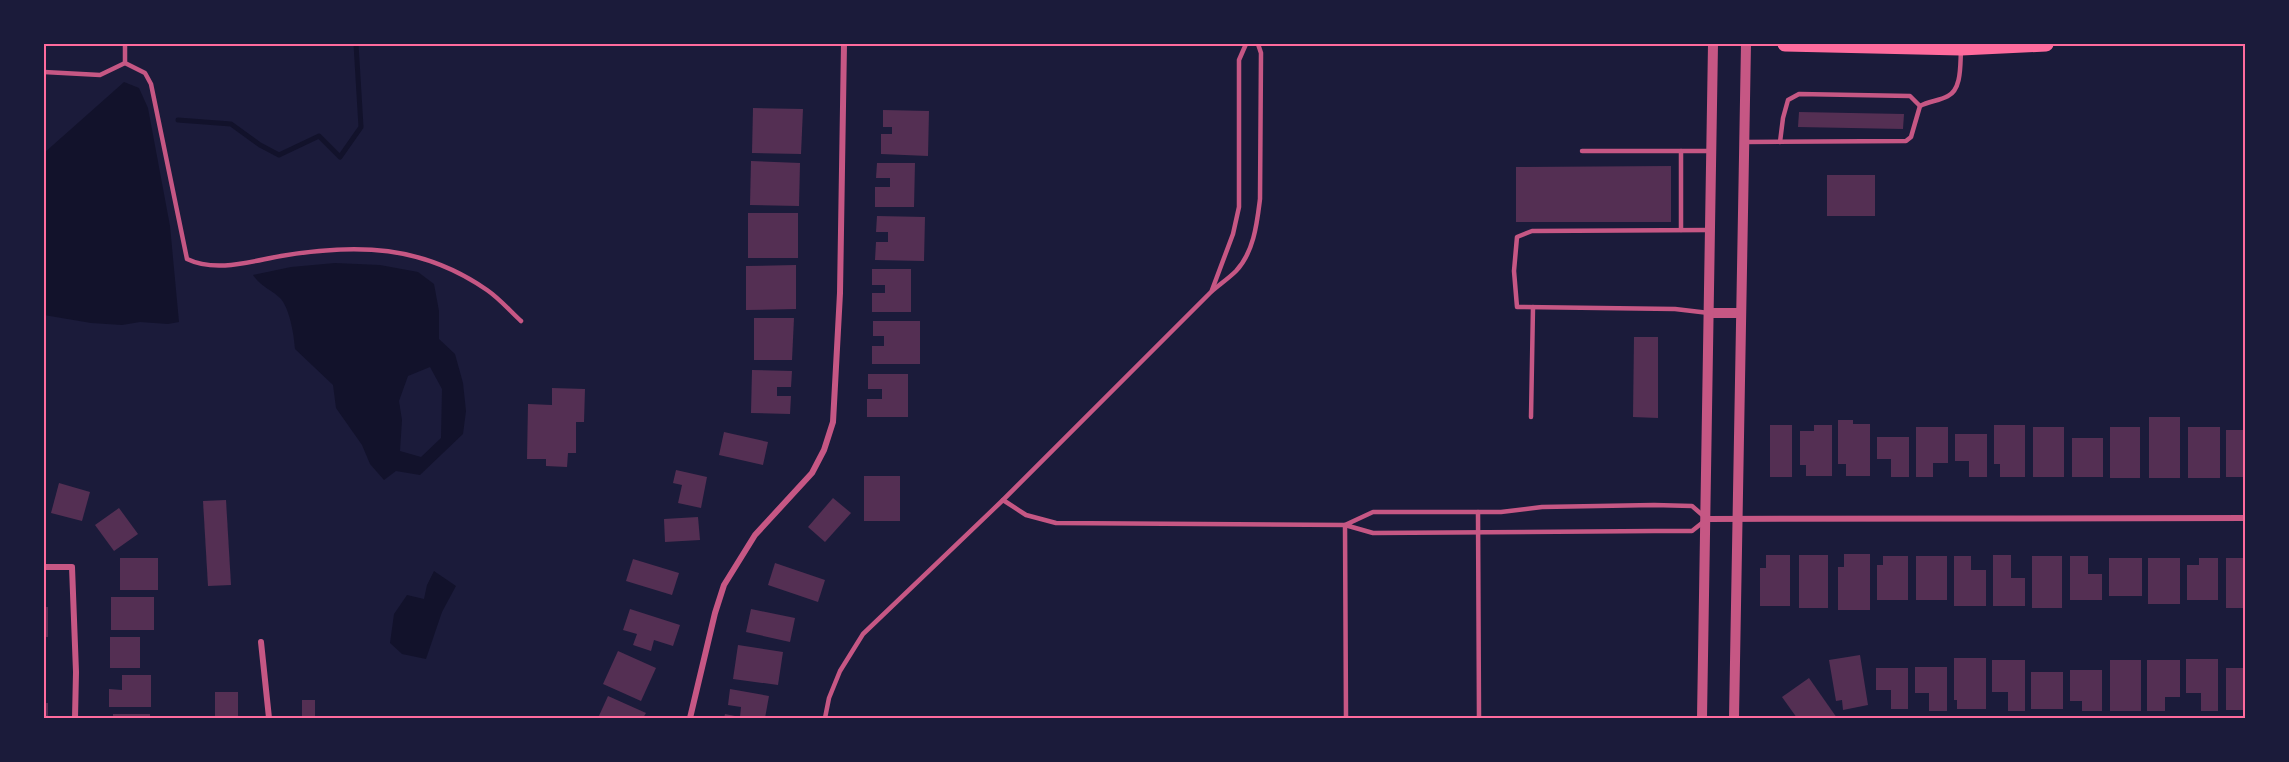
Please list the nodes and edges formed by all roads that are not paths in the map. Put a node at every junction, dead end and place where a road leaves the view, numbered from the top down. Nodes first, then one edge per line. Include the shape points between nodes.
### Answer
1 (125, 44) edge
2 (844, 44) edge
3 (1246, 44) edge
4 (1258, 44) edge
5 (1713, 44) edge
6 (1746, 44) edge
7 (1785, 44) edge
8 (2046, 44) edge
9 (1961, 48) junction
10 (125, 63) junction
11 (44, 72) edge
12 (1920, 106) junction
13 (1744, 142) junction
14 (1780, 142) junction
15 (1582, 151) dead end
16 (1681, 151) junction
17 (1712, 151) junction
18 (1681, 230) junction
19 (1710, 230) junction
20 (1211, 292) junction
21 (1533, 307) junction
22 (1709, 313) junction
23 (1740, 313) junction
24 (521, 321) dead end
25 (1531, 417) dead end
26 (1003, 500) junction
27 (1478, 512) junction
28 (1737, 518) junction
29 (2246, 518) edge
30 (1707, 519) junction
31 (1345, 525) junction
32 (1478, 534) junction
33 (44, 567) edge
34 (261, 642) dead end
35 (75, 718) edge
36 (269, 718) edge
37 (690, 718) edge
38 (825, 718) edge
39 (1346, 718) edge
40 (1479, 718) edge
41 (1702, 718) edge
42 (1734, 718) edge

1 - 10 lane
2 - 37 street via 840,293 833,422 812,473 755,535 724,585
3 - 20 lane via 1239,60 1239,207
4 - 20 lane via 1258,221 1246,257
5 - 17 street
6 - 13 street
7 - 9 main road
8 - 9 main road
9 - 12 lane via 1955,90
10 - 11 lane via 100,75
10 - 24 lane via 145,73 151,84 187,259 198,265 243,264 337,248 391,250 455,270 489,291
12 - 14 lane via 1911,137 1905,141
12 - 14 lane via 1911,96 1799,94 1788,100
13 - 14 lane
13 - 23 street
15 - 16 lane
16 - 17 lane
16 - 18 lane
17 - 19 street
18 - 19 lane
18 - 21 lane via 1532,231 1517,237 1516,307
19 - 22 street
20 - 26 lane
21 - 22 lane
21 - 25 lane
22 - 23 street
22 - 30 street
23 - 28 street
26 - 31 lane via 1026,515 1056,523
26 - 38 lane via 863,634 840,671
27 - 30 lane via 1557,506 1692,506
27 - 31 lane via 1373,512
27 - 32 lane
28 - 29 street
28 - 30 street
28 - 42 street
30 - 32 lane via 1692,531
30 - 41 street
31 - 32 lane via 1373,533
31 - 39 lane
32 - 40 lane
33 - 35 street via 72,567
34 - 36 street

